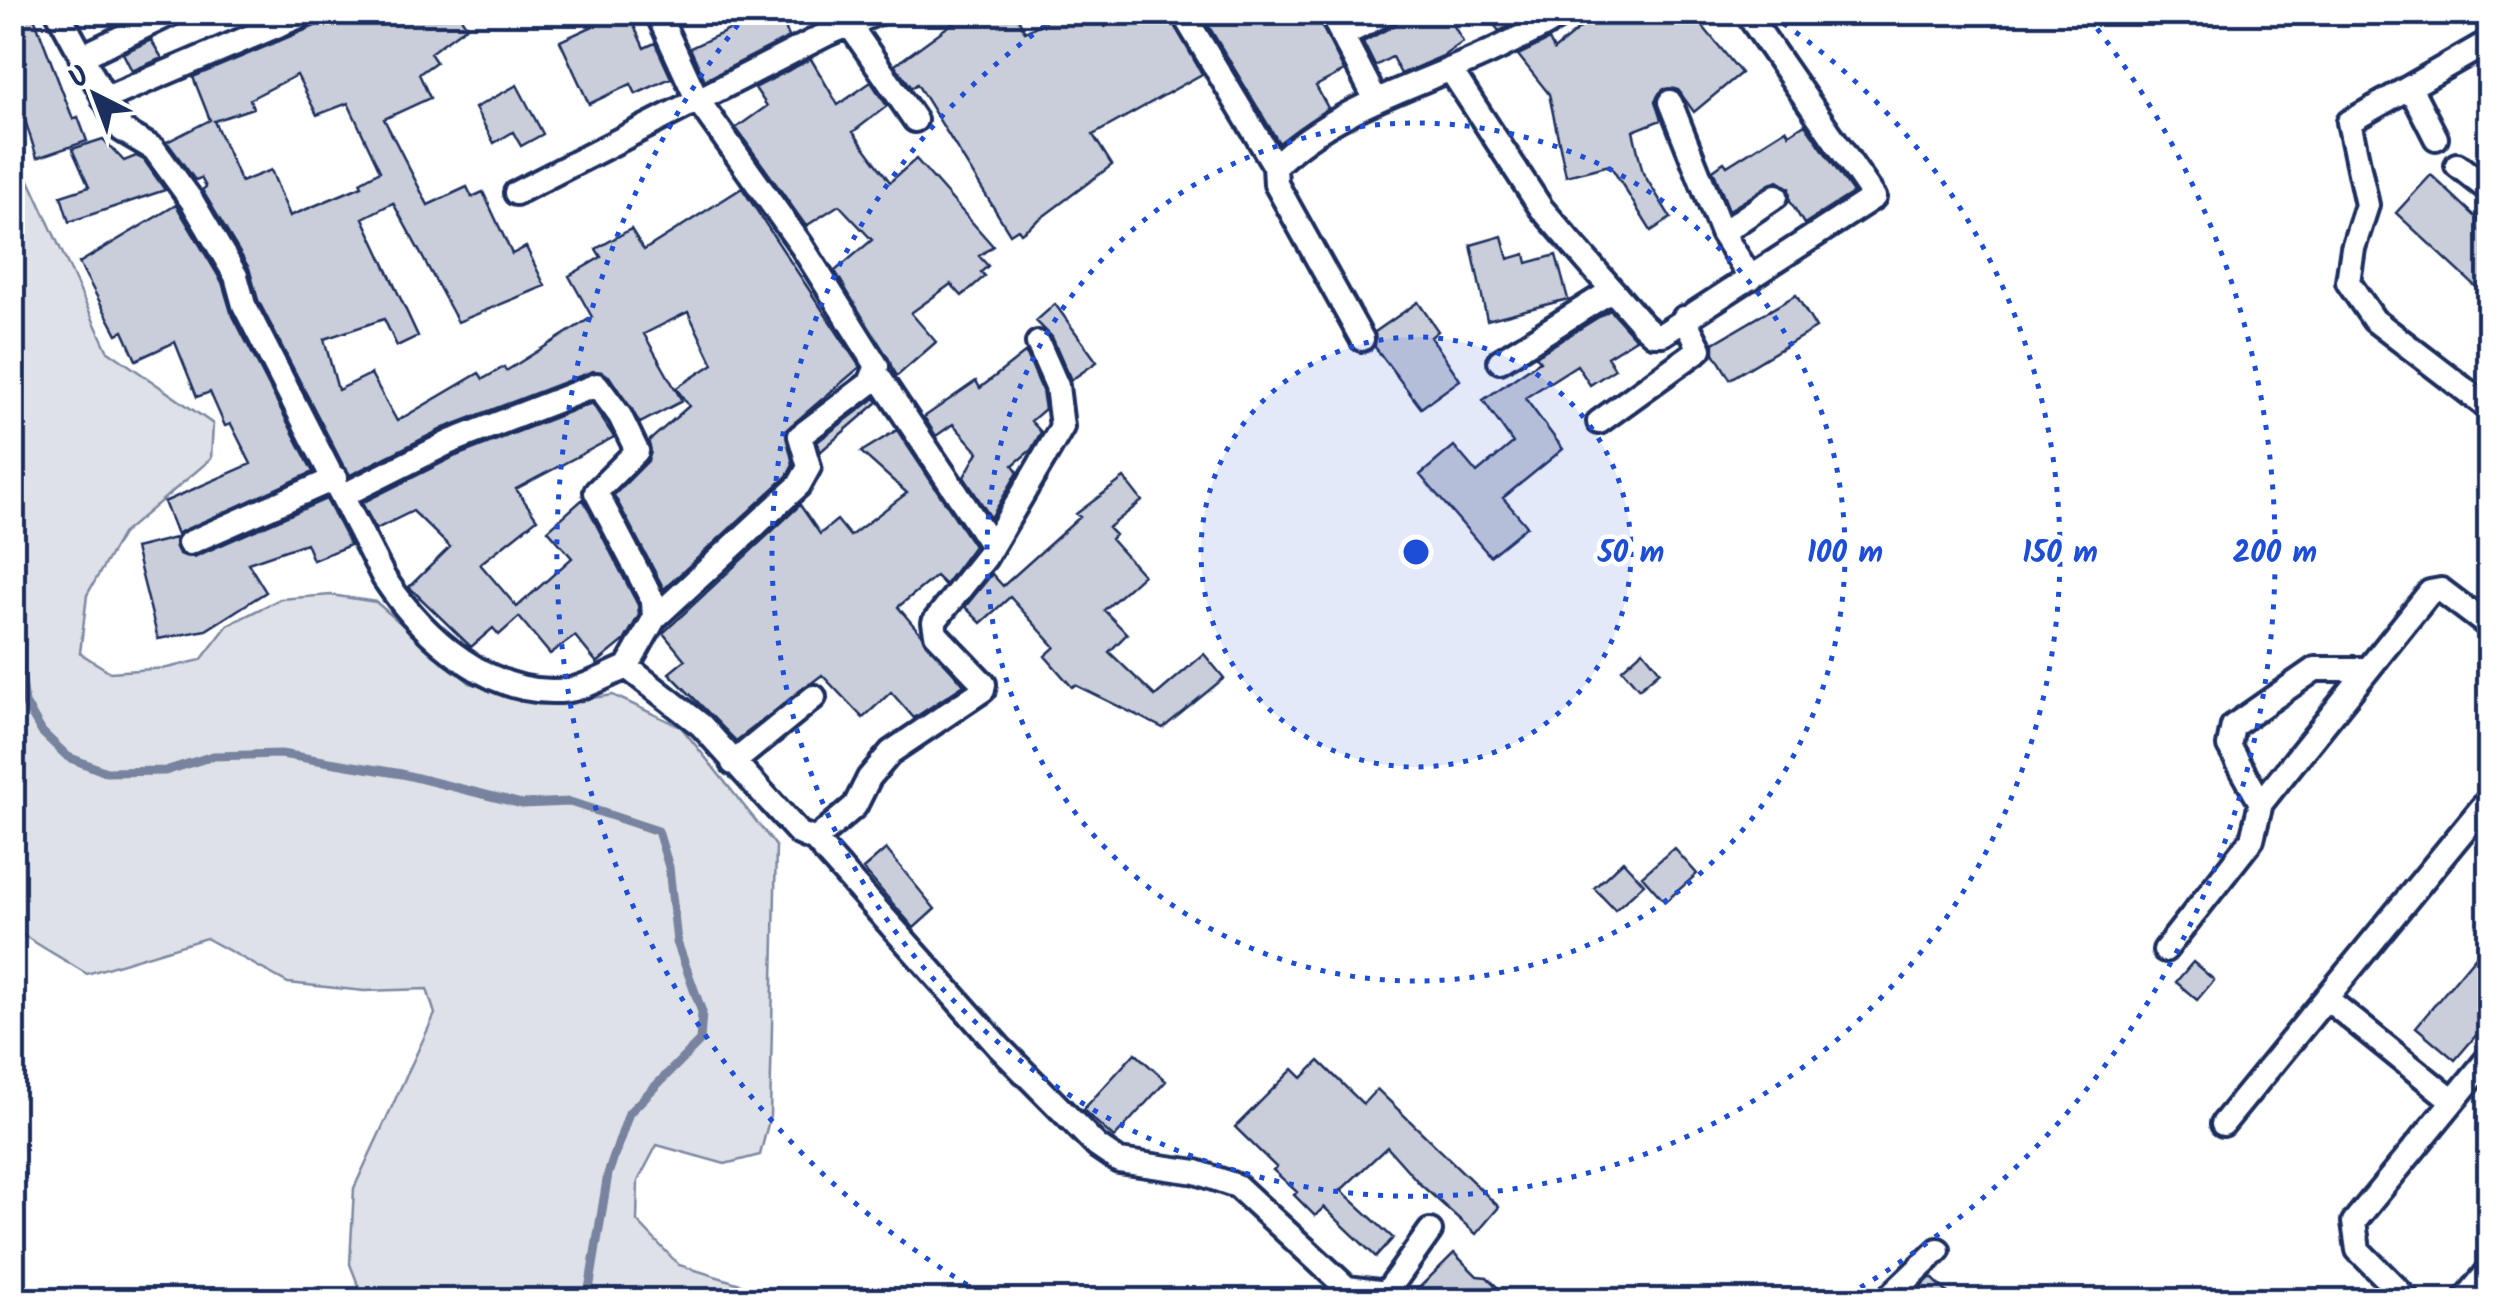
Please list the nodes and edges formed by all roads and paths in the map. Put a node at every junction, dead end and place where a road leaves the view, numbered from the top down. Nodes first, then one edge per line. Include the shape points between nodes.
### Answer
1 (58, 12) edge
2 (174, 12) edge
3 (308, 12) edge
4 (657, 12) edge
5 (880, 12) edge
6 (1182, 12) edge
7 (1330, 12) edge
8 (1387, 12) edge
9 (1746, 12) edge
10 (1555, 15) edge
11 (849, 24) junction
12 (1342, 36) junction
13 (2490, 41) edge
14 (81, 57) junction
15 (1452, 72) junction
16 (2410, 87) junction
17 (104, 98) junction
18 (697, 99) junction
19 (1376, 100) junction
20 (1670, 102) dead end
21 (915, 120) dead end
22 (2436, 138) dead end
23 (2457, 165) dead end
24 (1275, 166) junction
25 (2490, 190) edge
26 (516, 192) dead end
27 (1776, 196) dead end
28 (1722, 233) junction
29 (1751, 278) junction
30 (1611, 290) junction
31 (1684, 318) junction
32 (1362, 339) dead end
33 (1038, 343) dead end
34 (1500, 361) dead end
35 (877, 374) junction
36 (2490, 409) edge
37 (1599, 422) dead end
38 (340, 487) junction
39 (190, 544) dead end
40 (992, 546) junction
41 (654, 619) junction
42 (2490, 627) edge
43 (627, 668) junction
44 (2368, 669) junction
45 (814, 698) dead end
46 (733, 763) junction
47 (2490, 798) edge
48 (2261, 803) junction
49 (815, 840) junction
50 (2164, 950) dead end
51 (2326, 998) junction
52 (2490, 1056) edge
53 (2453, 1102) junction
54 (2224, 1124) dead end
55 (1430, 1231) dead end
56 (1938, 1250) dead end
57 (2490, 1270) edge
58 (1391, 1297) edge
59 (1886, 1300) edge
60 (2408, 1300) edge
61 (2465, 1300) edge

1 - 14 street
2 - 14 street
3 - 17 street
4 - 18 street
5 - 11 street
6 - 24 street
7 - 12 street
8 - 12 street
9 - 29 street via 1874,192 1870,203
10 - 15 street
11 - 18 street
11 - 21 street
12 - 19 street
13 - 16 street
14 - 17 street
15 - 19 street
15 - 30 street via 1541,208
16 - 22 street
16 - 36 street via 2349,122 2368,206 2348,282 2374,320
17 - 38 street via 122,130 154,149 192,201
18 - 26 street
18 - 35 street via 801,245 874,358
19 - 24 street via 1305,137
20 - 28 street
23 - 25 street
24 - 32 street via 1276,184
27 - 28 street
28 - 29 street
29 - 31 street
30 - 31 street via 1653,334
30 - 34 street
31 - 37 street via 1700,350
33 - 40 street via 1057,386 1062,427
35 - 40 street
35 - 41 street via 800,436 809,467 799,486
38 - 39 street
38 - 41 street via 597,385 637,452 596,492 653,600
38 - 43 street via 393,591 468,664 502,682 571,690
40 - 49 street via 934,622 936,634 984,690 891,752 855,806
41 - 43 street
42 - 44 street via 2434,590
43 - 46 street via 701,725
44 - 48 street
44 - 48 street via 2316,669 2233,726 2229,746
45 - 46 street
46 - 49 street via 798,834
47 - 51 street
48 - 50 street via 2252,839
49 - 58 street via 1097,1146 1118,1160 1237,1186 1347,1288
51 - 53 street
51 - 54 street
52 - 53 street
53 - 60 street via 2354,1222 2358,1250
55 - 58 street
56 - 59 street
57 - 61 street

